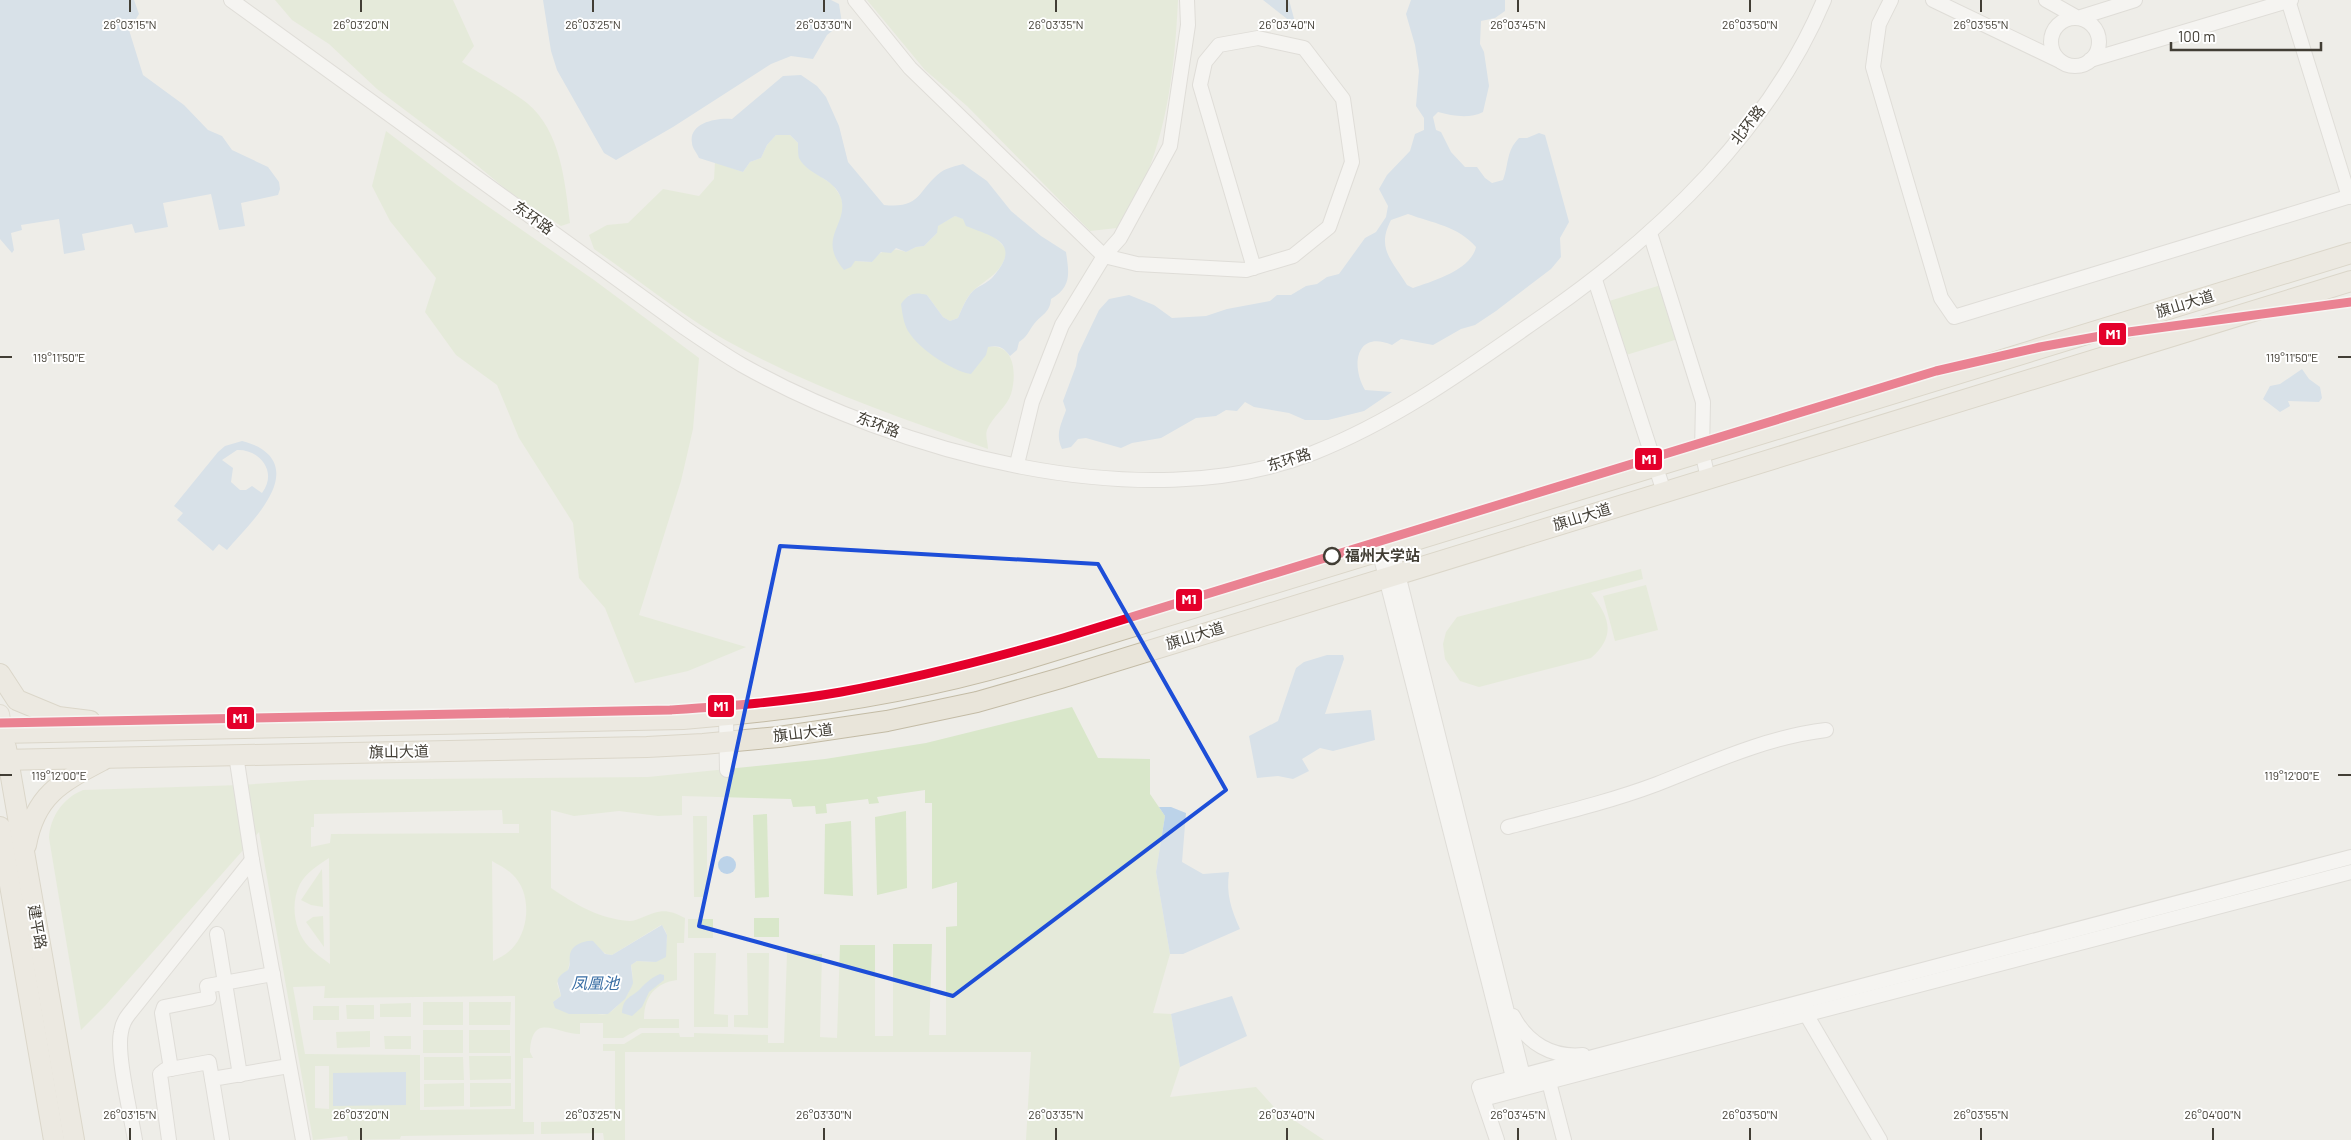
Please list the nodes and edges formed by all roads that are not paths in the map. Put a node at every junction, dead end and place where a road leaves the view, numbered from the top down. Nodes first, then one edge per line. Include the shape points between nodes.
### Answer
1 (231, 0) edge
2 (855, 0) edge
3 (1188, 0) edge
4 (1824, 0) edge
5 (1891, 0) edge
6 (1932, 0) edge
7 (2046, 0) edge
8 (2135, 0) edge
9 (2289, 0) edge
10 (2078, 18) junction
11 (2090, 60) junction
12 (2067, 65) junction
13 (2350, 196) edge
14 (1650, 233) junction
15 (2351, 253) edge
16 (1104, 256) junction
17 (1254, 268) junction
18 (1595, 280) junction
19 (2351, 281) edge
20 (1702, 452) junction
21 (1017, 464) junction
22 (1656, 466) junction
23 (1708, 478) junction
24 (1664, 492) junction
25 (1385, 548) junction
26 (1392, 574) junction
27 (0, 674) edge
28 (726, 716) junction
29 (1, 727) edge
30 (202, 729) junction
31 (1826, 730) dead end
32 (726, 742) junction
33 (236, 755) junction
34 (105, 758) junction
35 (4, 760) edge
36 (727, 770) dead end
37 (0, 827) edge
38 (1508, 827) dead end
39 (0, 847) edge
40 (25, 854) junction
41 (2351, 857) edge
42 (252, 860) junction
43 (7, 868) junction
44 (2351, 872) edge
45 (217, 934) dead end
46 (273, 974) junction
47 (225, 983) junction
48 (1504, 997) junction
49 (1804, 1009) junction
50 (1616, 1051) junction
51 (289, 1066) junction
52 (172, 1069) junction
53 (240, 1074) junction
54 (212, 1079) junction
55 (1549, 1082) junction
56 (1519, 1083) junction
57 (54, 1140) edge
58 (74, 1140) edge
59 (135, 1140) edge
60 (169, 1140) edge
61 (222, 1140) edge
62 (303, 1140) edge
63 (1497, 1140) edge
64 (1564, 1140) edge
65 (1880, 1140) edge

1 - 21 street, 东环路 via 685,328 742,365 802,395 899,435
2 - 16 street via 910,68
3 - 16 street via 1188,24 1170,146 1120,238
4 - 14 street, 北环路 via 1772,94 1701,181
5 - 13 street via 1879,24 1873,67 1941,298 1954,317
6 - 12 street
7 - 10 street
8 - 10 street
9 - 11 street
9 - 13 street
10 - 11 street via 2092,25 2099,39
10 - 12 street via 2070,18 2057,26 2051,40 2055,55
11 - 12 street
14 - 18 street, 北环路
14 - 20 street via 1703,402
15 - 20 highway, 旗山大道
16 - 17 street via 1137,264
16 - 21 street via 1062,325 1032,402
17 - 17 street via 1293,256 1329,226 1352,162 1343,99 1304,48 1258,38 1219,45 1205,62 1200,85
18 - 21 street, 东环路 via 1430,394 1369,429 1310,454 1262,468 1194,479 1137,481 1071,476
18 - 22 street
19 - 23 highway, 旗山大道
20 - 22 highway, 旗山大道
20 - 23 street
22 - 24 street
22 - 25 highway, 旗山大道
23 - 24 highway, 旗山大道
24 - 26 highway, 旗山大道
25 - 26 street
25 - 28 highway, 旗山大道 via 954,680 836,703
26 - 32 highway, 旗山大道 via 977,702 855,726
26 - 48 street
26 - 56 street
27 - 30 highway via 17,700 58,717
28 - 30 highway, 旗山大道 via 668,720
28 - 32 street
29 - 30 highway, 旗山大道
29 - 35 highway, 建平路
31 - 38 street via 1794,734 1589,806
32 - 33 highway, 旗山大道 via 647,747
32 - 36 street
33 - 34 highway, 旗山大道
33 - 42 street
34 - 35 highway, 旗山大道
34 - 40 highway via 68,780 46,798 30,826
35 - 40 highway, 建平路
37 - 43 highway, 建平路
39 - 43 highway
40 - 58 highway, 建平路
41 - 49 street
42 - 46 street
42 - 59 street via 122,1026 123,1064
43 - 57 highway, 建平路
44 - 49 street
45 - 47 street
46 - 47 street
46 - 51 street
47 - 52 street via 207,986 209,998 167,1005 163,1010
47 - 53 street
48 - 50 street via 1525,1034 1549,1051 1576,1056
48 - 56 street
49 - 50 street
49 - 55 street
49 - 65 street
50 - 56 street
51 - 53 street
51 - 62 street
52 - 54 street via 209,1062
52 - 60 street via 162,1071 159,1078
53 - 54 street
54 - 61 street
55 - 56 street
55 - 64 street
56 - 63 street via 1481,1093

